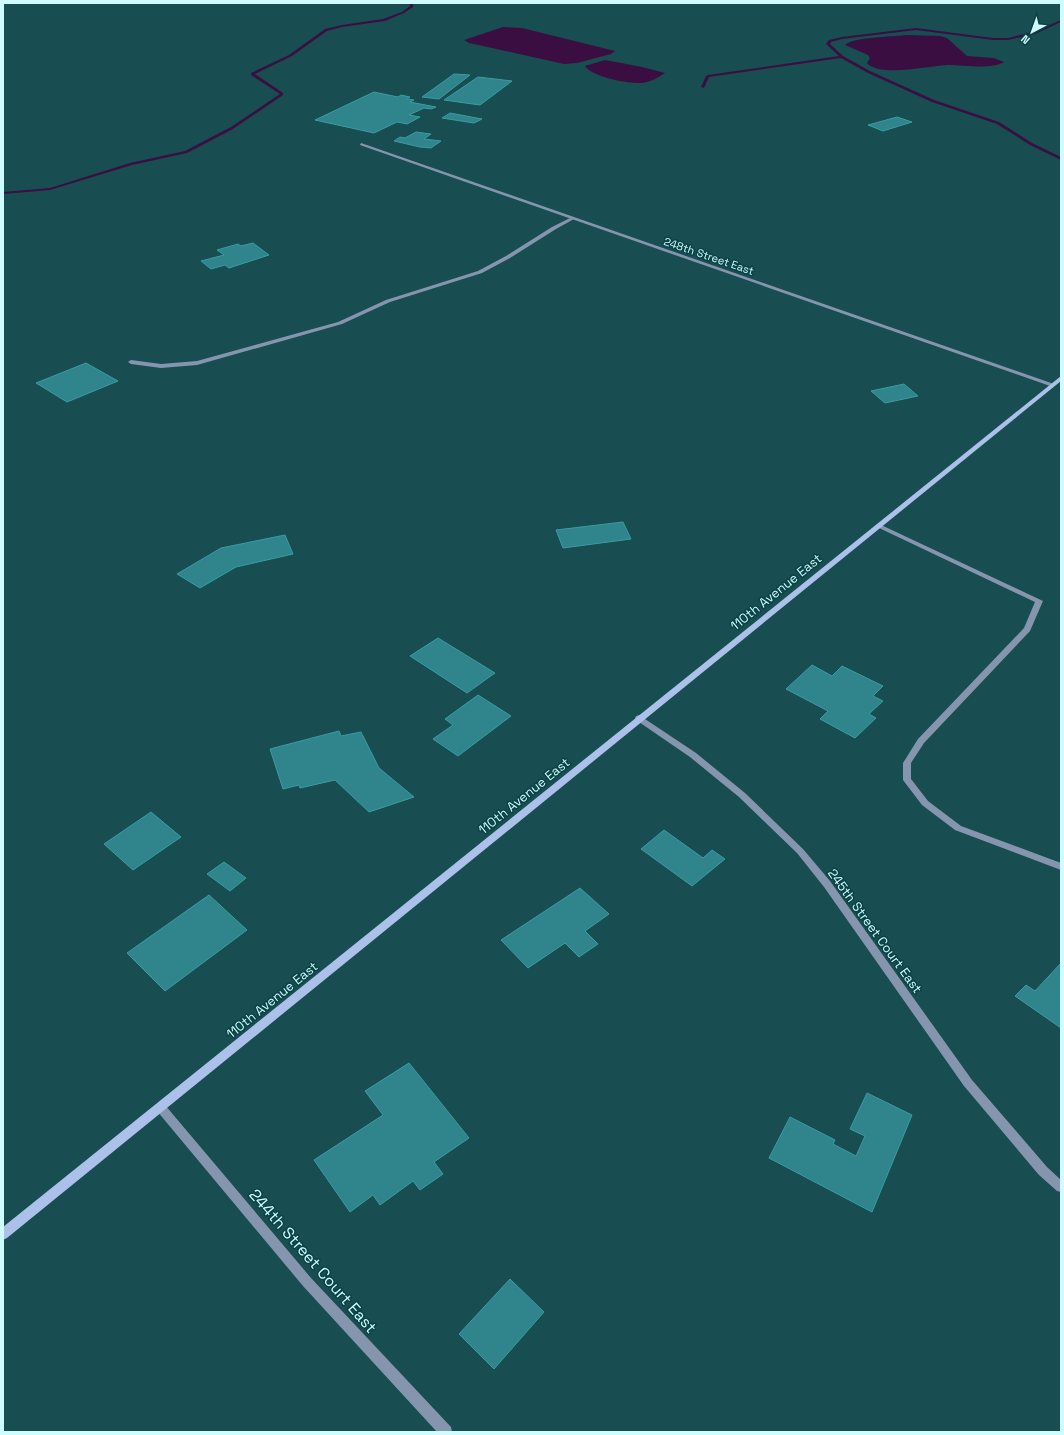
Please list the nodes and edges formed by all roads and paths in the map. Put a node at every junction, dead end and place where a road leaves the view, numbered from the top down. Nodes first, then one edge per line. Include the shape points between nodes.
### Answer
1 (361, 144) dead end
2 (572, 219) junction
3 (130, 362) dead end
4 (1061, 378) edge
5 (1052, 385) junction
6 (878, 526) junction
7 (639, 718) junction
8 (1061, 867) edge
9 (161, 1108) junction
10 (1061, 1187) edge
11 (3, 1234) edge
12 (446, 1432) edge

1 - 2 street, 248th Street East
2 - 3 street via 480,272 388,301 340,323 197,363 161,366
2 - 5 street, 248th Street East
4 - 5 street, 110th Avenue East
5 - 6 street, 110th Avenue East
6 - 7 street, 110th Avenue East
6 - 8 street via 1039,601 1027,629 922,741 907,763 907,780 925,803 958,828
7 - 9 street, 110th Avenue East
7 - 10 street, 245th Street Court East via 693,755 742,795 800,851 968,1083 1043,1170
9 - 11 street, 110th Avenue East
9 - 12 street, 244th Street Court East via 306,1282

